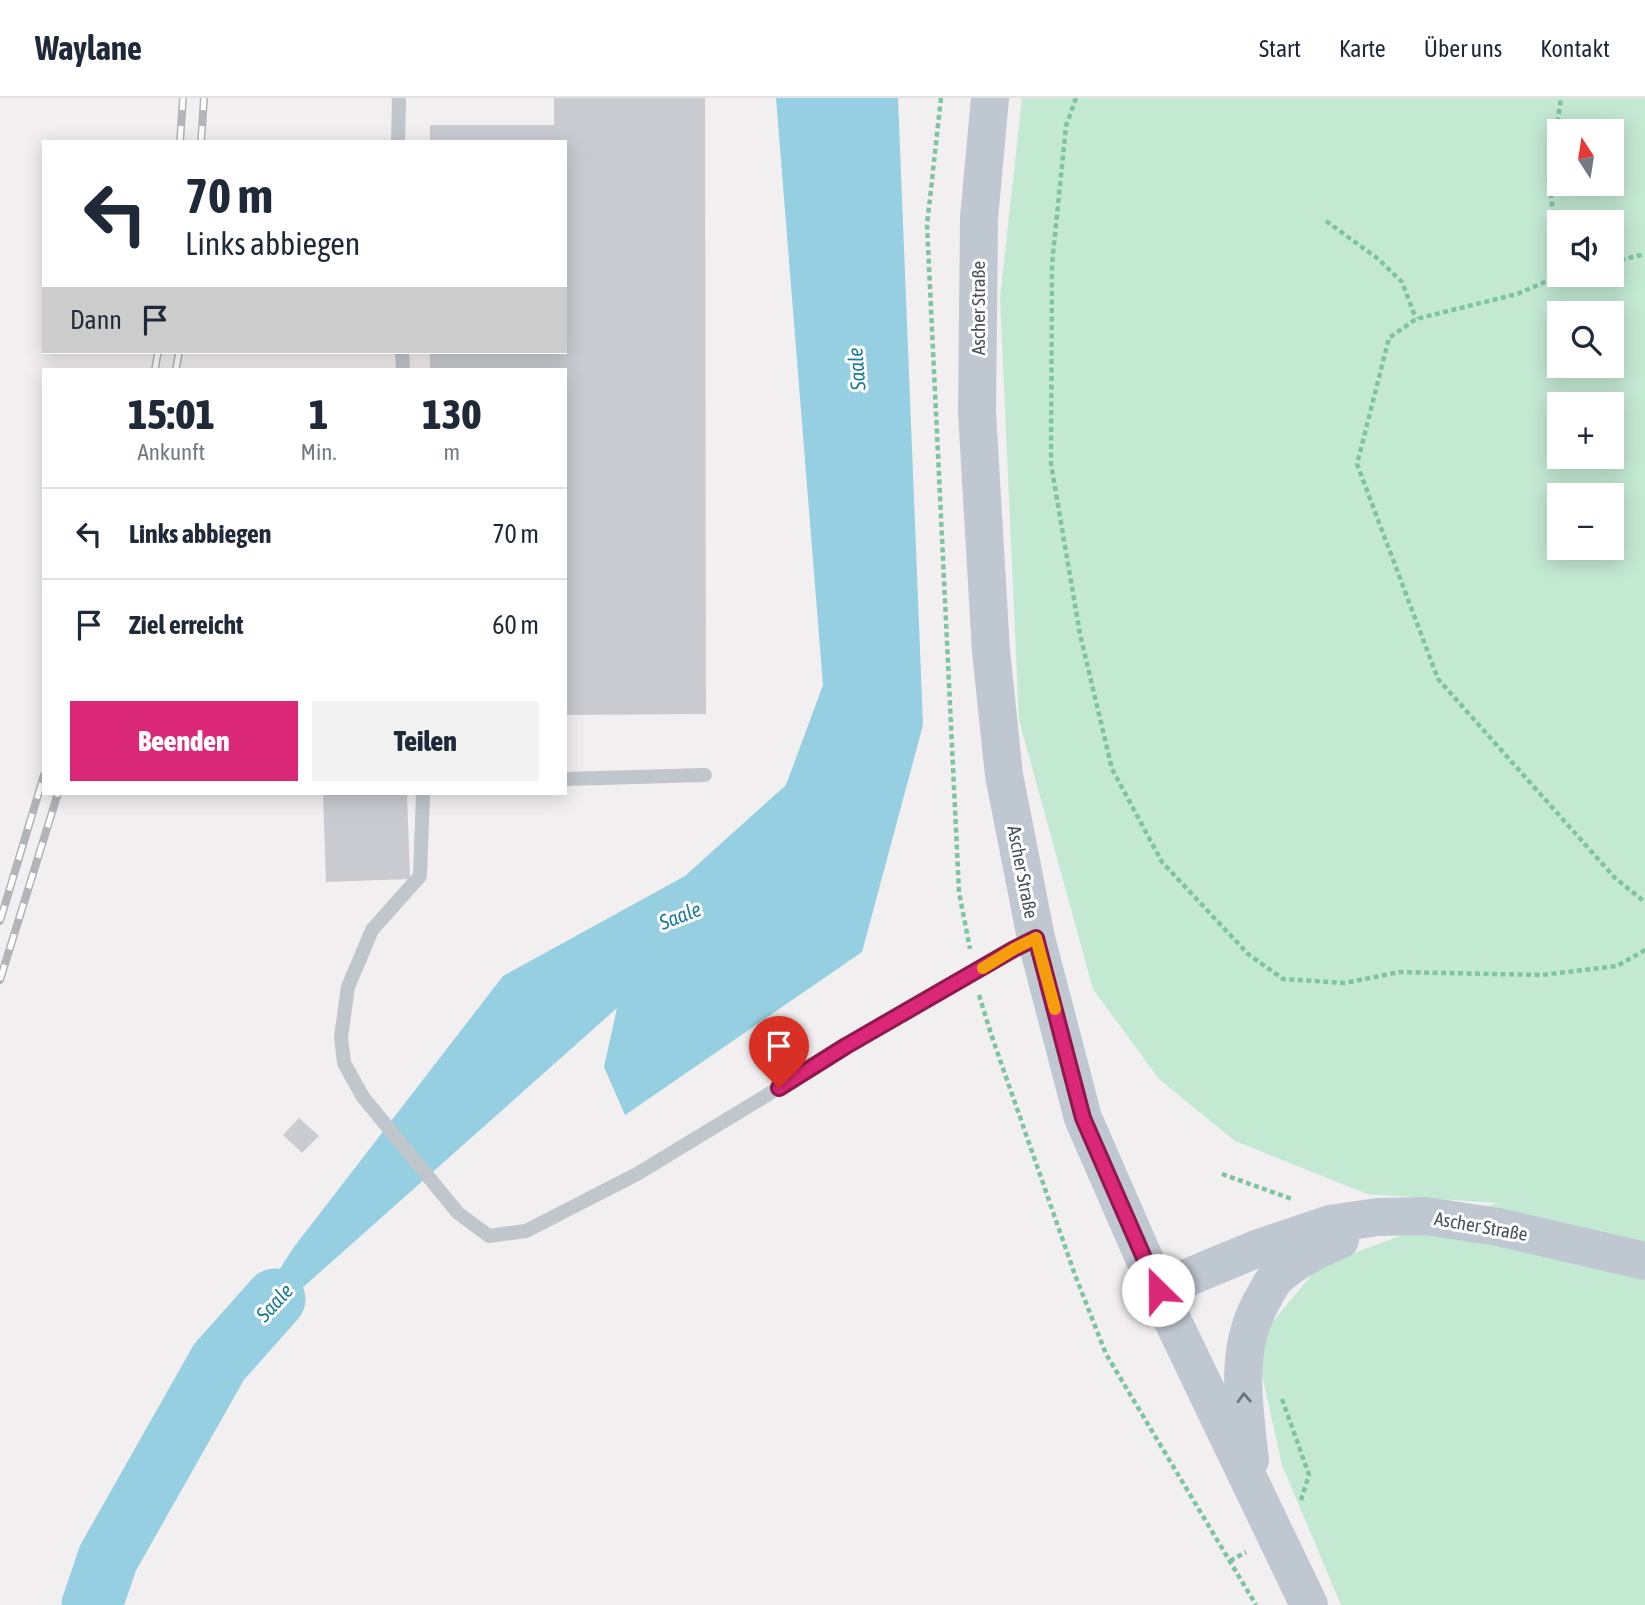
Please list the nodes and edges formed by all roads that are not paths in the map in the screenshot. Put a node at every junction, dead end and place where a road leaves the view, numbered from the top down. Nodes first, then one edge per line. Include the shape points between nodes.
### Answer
1 (399, 98) edge
2 (990, 98) edge
3 (398, 140) edge
4 (705, 775) dead end
5 (567, 779) edge
6 (423, 795) edge
7 (1036, 938) junction
8 (1426, 1216) junction
9 (1645, 1261) edge
10 (1158, 1290) junction
11 (1253, 1490) junction
12 (1309, 1605) edge

1 - 3 lane
2 - 7 street, Ascher Straße via 979,218 978,425 991,651 1004,775
4 - 5 lane
6 - 7 lane via 420,876 372,930 348,987 341,1037 344,1063 363,1097 458,1213 489,1236 526,1231 638,1174 846,1046
7 - 10 street, Ascher Straße via 1083,1118
8 - 9 street, Ascher Straße via 1498,1227
8 - 10 street, Ascher Straße via 1330,1224 1256,1248
11 -> 8 street via 1242,1360 1253,1314 1277,1276 1318,1249
10 - 11 street
11 - 12 street

